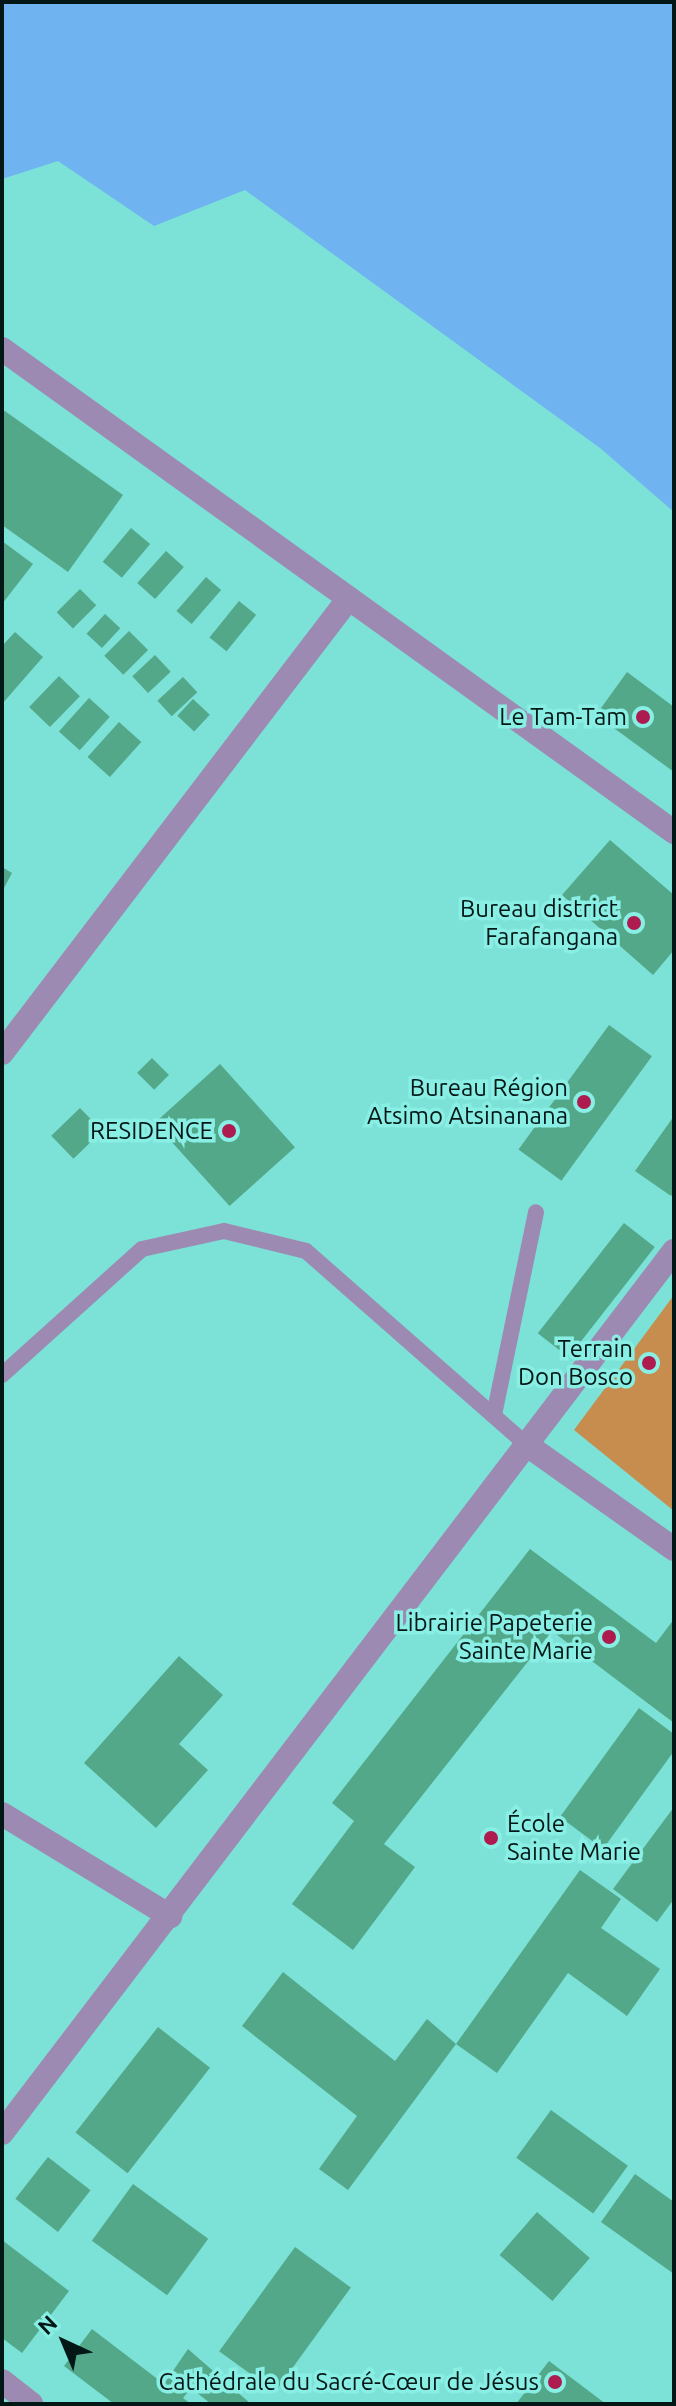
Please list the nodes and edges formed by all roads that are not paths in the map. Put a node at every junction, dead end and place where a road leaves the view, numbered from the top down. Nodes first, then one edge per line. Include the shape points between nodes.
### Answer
1 (2, 349) edge
2 (349, 598) junction
3 (674, 832) edge
4 (2, 1053) edge
5 (536, 1212) dead end
6 (674, 1251) edge
7 (2, 1375) edge
8 (494, 1415) junction
9 (527, 1445) junction
10 (674, 1549) edge
11 (2, 1814) edge
12 (170, 1916) junction
13 (2, 2133) edge
14 (2, 2381) edge
15 (31, 2404) edge

1 - 2 street
2 - 3 street
2 - 4 street
5 - 8 lane
6 - 9 street
7 - 8 lane via 142,1249 224,1231 306,1251
8 - 9 lane
9 - 10 street
9 - 12 street
11 - 12 street
12 - 13 street
14 - 15 street

